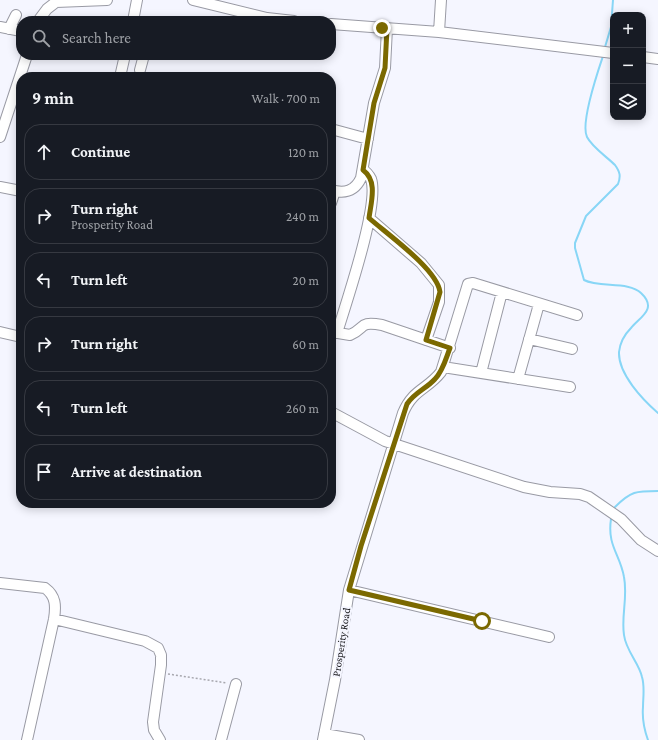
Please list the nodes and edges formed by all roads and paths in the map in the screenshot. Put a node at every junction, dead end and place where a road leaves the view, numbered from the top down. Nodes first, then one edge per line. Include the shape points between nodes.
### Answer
1 (107, 0) edge
2 (137, 0) edge
3 (193, 0) edge
4 (441, 0) edge
5 (56, 1) edge
6 (16, 15) dead end
7 (42, 16) edge
8 (134, 16) edge
9 (259, 16) edge
10 (336, 24) edge
11 (4, 28) edge
12 (384, 28) junction
13 (16, 30) edge
14 (439, 32) junction
15 (379, 46) dead end
16 (610, 53) edge
17 (646, 57) edge
18 (658, 58) edge
19 (25, 60) edge
20 (124, 60) edge
21 (143, 60) edge
22 (140, 70) dead end
23 (21, 72) edge
24 (121, 72) edge
25 (16, 88) edge
26 (336, 130) edge
27 (0, 137) edge
28 (368, 139) junction
29 (363, 170) junction
30 (0, 187) edge
31 (16, 190) edge
32 (336, 190) edge
33 (369, 218) junction
34 (502, 292) junction
35 (539, 304) junction
36 (577, 315) dead end
37 (336, 326) edge
38 (0, 332) edge
39 (336, 332) edge
40 (16, 336) edge
41 (529, 339) junction
42 (426, 340) junction
43 (450, 348) junction
44 (572, 349) dead end
45 (443, 367) junction
46 (481, 373) junction
47 (518, 379) junction
48 (570, 387) dead end
49 (336, 415) edge
50 (394, 444) junction
51 (658, 551) edge
52 (0, 583) edge
53 (349, 590) junction
54 (54, 619) junction
55 (548, 637) dead end
56 (160, 673) junction
57 (236, 684) joint
58 (323, 737) edge
59 (27, 740) edge
60 (160, 740) edge
61 (221, 740) edge
62 (359, 740) edge

1 - 5 street
2 - 8 street
3 - 9 street
4 - 14 street
5 - 7 street
6 - 11 street
10 - 12 street
11 - 13 street
12 - 14 street
12 - 15 street
12 - 28 street via 385,68 374,103
14 - 16 street
17 - 18 street
19 - 23 street
20 - 24 street
21 - 22 street
25 - 27 street
26 - 28 street
28 - 29 street
29 - 32 street via 355,188 346,192
29 - 33 street via 372,180
30 - 31 street
33 - 37 street via 362,251
33 - 42 street via 421,263 439,285 439,302
34 - 35 street
34 - 43 street, Prosperity Road via 469,283
34 - 46 street
35 - 36 street
35 - 41 street
38 - 40 street
39 - 42 street via 350,335 363,324 370,323
41 - 44 street
41 - 47 street
42 - 43 street
43 - 45 street, Prosperity Road
45 - 46 street
45 - 50 street, Prosperity Road via 436,379 411,397 403,413
46 - 47 street
47 - 48 street
49 - 50 street
50 - 51 street via 536,490 590,497 621,519 641,540
50 - 53 street, Prosperity Road
52 - 54 street via 45,588 51,592 55,600
53 - 55 street
53 - 58 street, Prosperity Road
54 - 56 street via 152,644 158,648 161,655
54 - 59 street
56 - 57 path
56 - 60 street via 153,722
57 - 61 street
58 - 62 street

